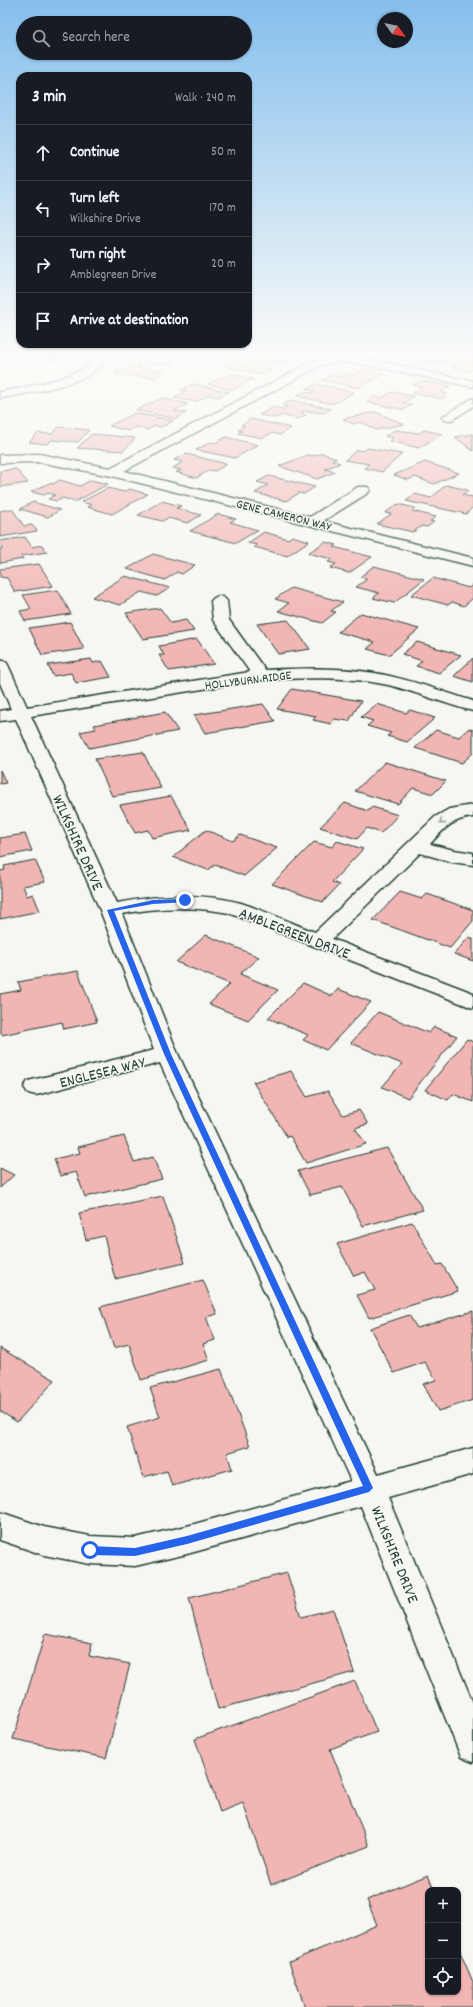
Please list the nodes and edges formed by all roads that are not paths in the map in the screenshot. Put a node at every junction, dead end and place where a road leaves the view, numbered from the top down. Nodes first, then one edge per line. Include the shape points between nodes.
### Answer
1 (164, 445) edge
2 (0, 459) edge
3 (112, 472) junction
4 (363, 490) dead end
5 (313, 521) junction
6 (473, 562) edge
7 (219, 601) dead end
8 (0, 665) edge
9 (260, 675) junction
10 (473, 706) edge
11 (10, 714) edge
12 (473, 811) edge
13 (417, 846) junction
14 (473, 859) edge
15 (110, 910) junction
16 (318, 941) junction
17 (473, 1001) edge
18 (167, 1054) junction
19 (36, 1087) dead end
20 (473, 1461) edge
21 (369, 1488) junction
22 (0, 1526) edge
23 (473, 1745) edge

1 - 3 street
2 - 3 street, GENE CAMERON WAY via 39,458
3 - 5 street, GENE CAMERON WAY
4 - 5 street
5 - 6 street, GENE CAMERON WAY
7 - 9 street via 221,620
8 - 11 street, WILKSHIRE DRIVE
9 - 10 street, HOLLYBURN RIDGE via 351,674 378,678
9 - 11 street, HOLLYBURN RIDGE
11 - 15 street, WILKSHIRE DRIVE
12 -> 13 street via 456,813 442,821
13 - 14 street
13 - 16 street
15 - 16 street, AMBLEGREEN DRIVE via 153,902 185,900 212,903 235,908
15 - 18 street, WILKSHIRE DRIVE
16 - 17 street, AMBLEGREEN DRIVE
18 - 19 street, ENGLESEA WAY
18 - 21 street, WILKSHIRE DRIVE
20 - 21 street
21 - 22 street via 187,1540 135,1552 90,1550 44,1541
21 - 23 street, WILKSHIRE DRIVE

